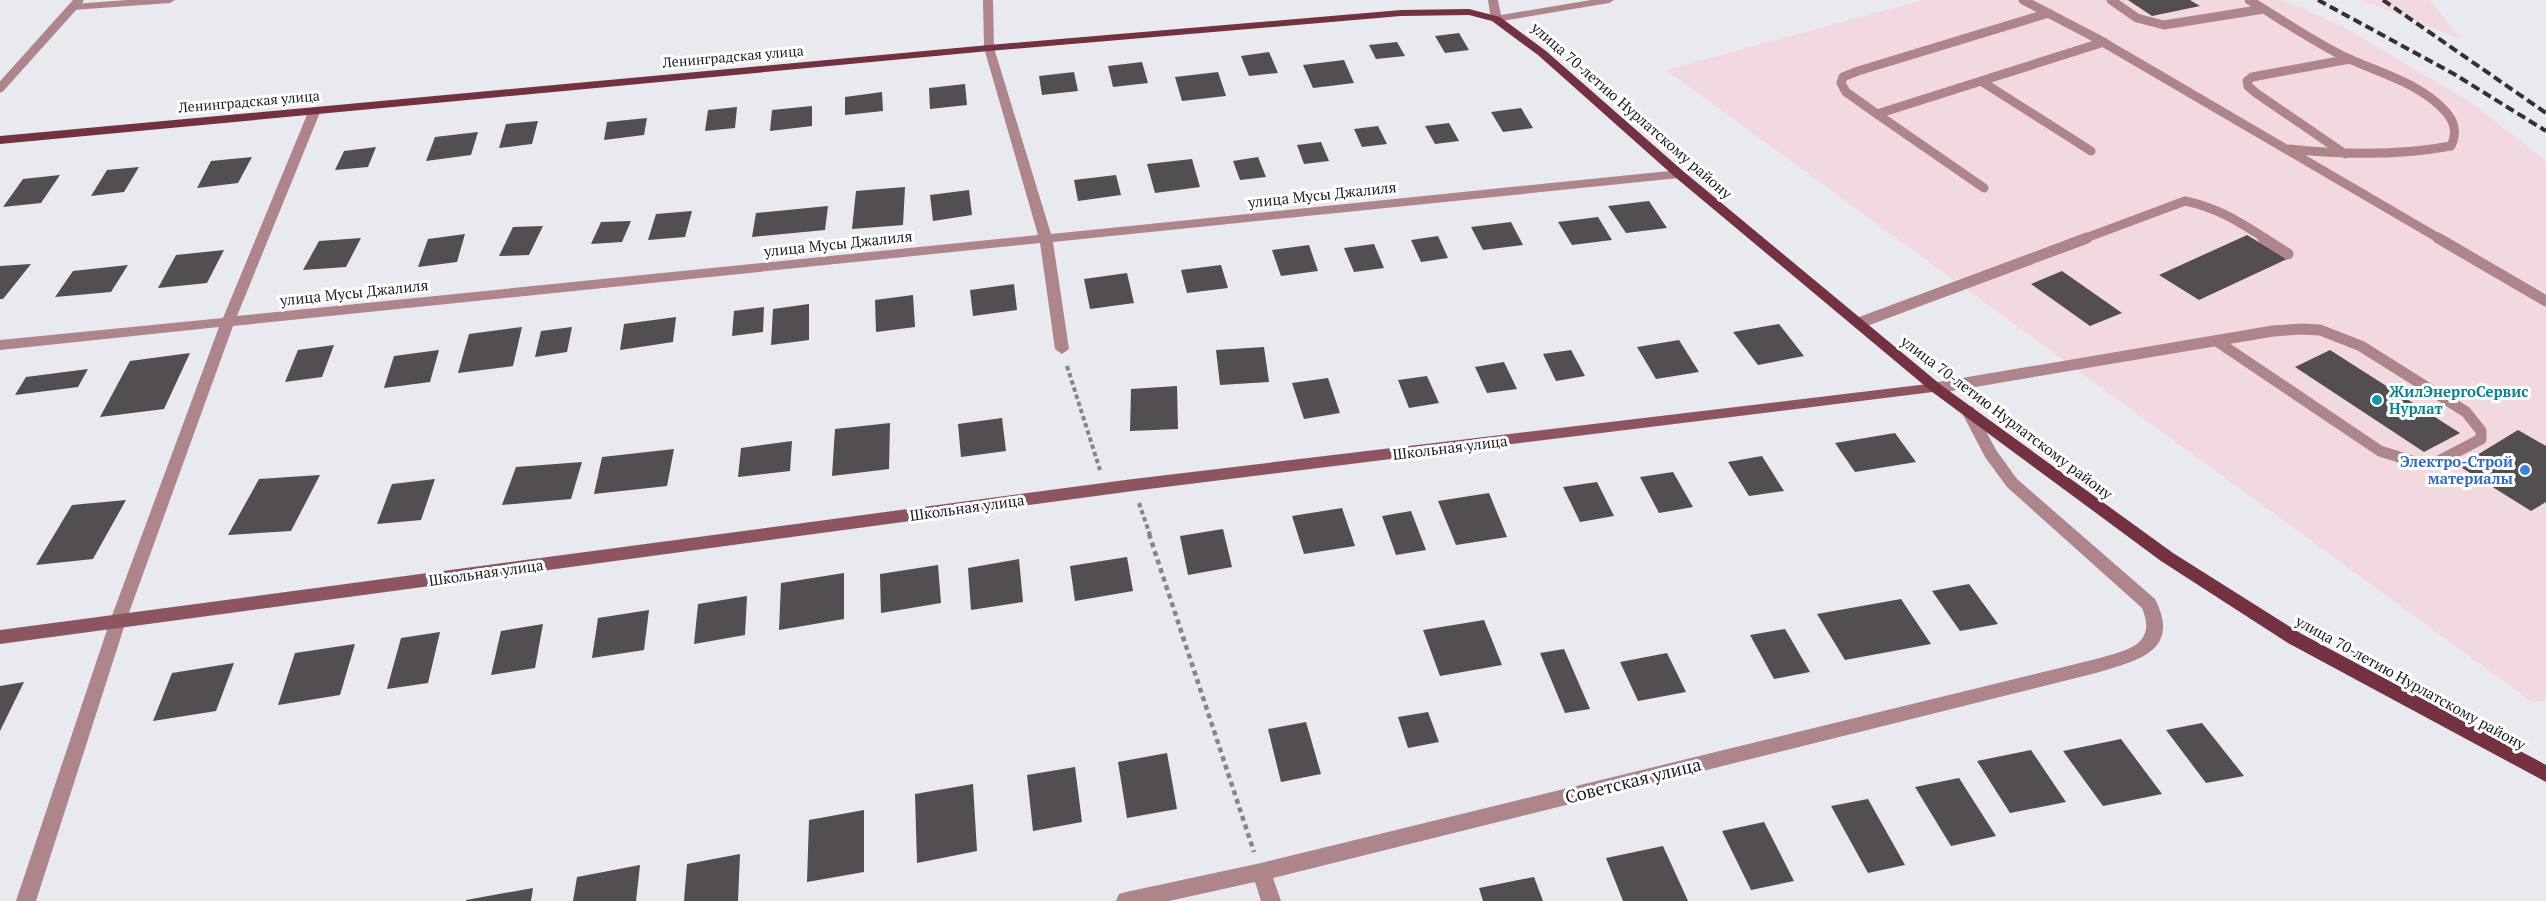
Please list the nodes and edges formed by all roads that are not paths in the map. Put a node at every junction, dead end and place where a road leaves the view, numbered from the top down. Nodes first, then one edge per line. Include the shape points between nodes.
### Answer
1 (170, 0) edge
2 (988, 0) edge
3 (1493, 0) edge
4 (1609, 0) edge
5 (2023, 0) edge
6 (2111, 0) edge
7 (2249, 0) edge
8 (76, 3) edge
9 (2264, 9) junction
10 (1469, 12) joint
11 (2049, 13) junction
12 (1496, 19) junction
13 (2104, 42) junction
14 (989, 48) junction
15 (2350, 59) junction
16 (1981, 81) junction
17 (0, 88) edge
18 (315, 110) junction
19 (1877, 114) junction
20 (0, 140) edge
21 (2285, 148) junction
22 (2091, 152) dead end
23 (2348, 156) junction
24 (1679, 174) junction
25 (1984, 188) dead end
26 (1046, 239) junction
27 (2288, 254) dead end
28 (2546, 301) edge
29 (228, 322) junction
30 (1859, 324) junction
31 (2218, 342) junction
32 (0, 345) edge
33 (1062, 349) road end
34 (1936, 388) junction
35 (1968, 411) junction
36 (118, 621) junction
37 (0, 637) edge
38 (2546, 774) edge
39 (1260, 872) junction
40 (25, 901) edge
41 (1126, 901) edge
42 (1271, 901) edge

1 - 8 street
2 - 14 street
3 - 12 street
4 - 12 street, улица 70-летию Нурлатскому району
5 - 11 lane
6 - 9 lane via 2137,18 2164,25
7 - 9 lane
8 - 17 lane
9 - 15 lane
10 - 12 main road, улица 70-летию Нурлатскому району
10 - 14 main road, Ленинградская улица via 1401,13
11 - 13 lane
11 - 19 lane via 1844,77 1841,83 1846,92
12 - 24 main road, улица 70-летию Нурлатскому району via 1542,53
13 - 16 lane
13 - 21 lane
14 - 18 main road, Ленинградская улица
14 - 26 street
15 - 23 lane via 2247,81 2256,93
15 - 23 lane via 2414,89 2442,107 2455,123 2457,137 2451,146 2433,150
16 - 19 lane
16 - 22 lane
18 - 20 main road, Ленинградская улица
18 - 29 street
19 - 25 lane
21 - 23 lane
21 - 28 lane
24 - 26 street, улица Мусы Джалиля
24 - 30 main road, улица 70-летию Нурлатскому району
26 - 29 street, улица Мусы Джалиля
26 - 33 street
27 - 30 lane via 2214,208 2185,201
29 - 32 street, улица Мусы Джалиля
29 - 36 street
30 - 34 main road, улица 70-летию Нурлатскому району
31 - 31 lane via 2380,451 2397,458 2435,463 2481,439 2481,431 2466,412 2344,338 2297,329
31 - 34 lane
34 - 35 main road, улица 70-летию Нурлатскому району
34 - 36 street, Школьная улица via 1105,488
35 - 38 main road, улица 70-летию Нурлатскому району via 2167,557 2294,638
35 - 39 street, Советская улица via 1990,453 2012,483 2149,604 2156,625 2153,639 2139,652 2085,669
36 - 37 street, Школьная улица
36 - 40 street
39 - 41 street, Советская улица
39 - 42 street

